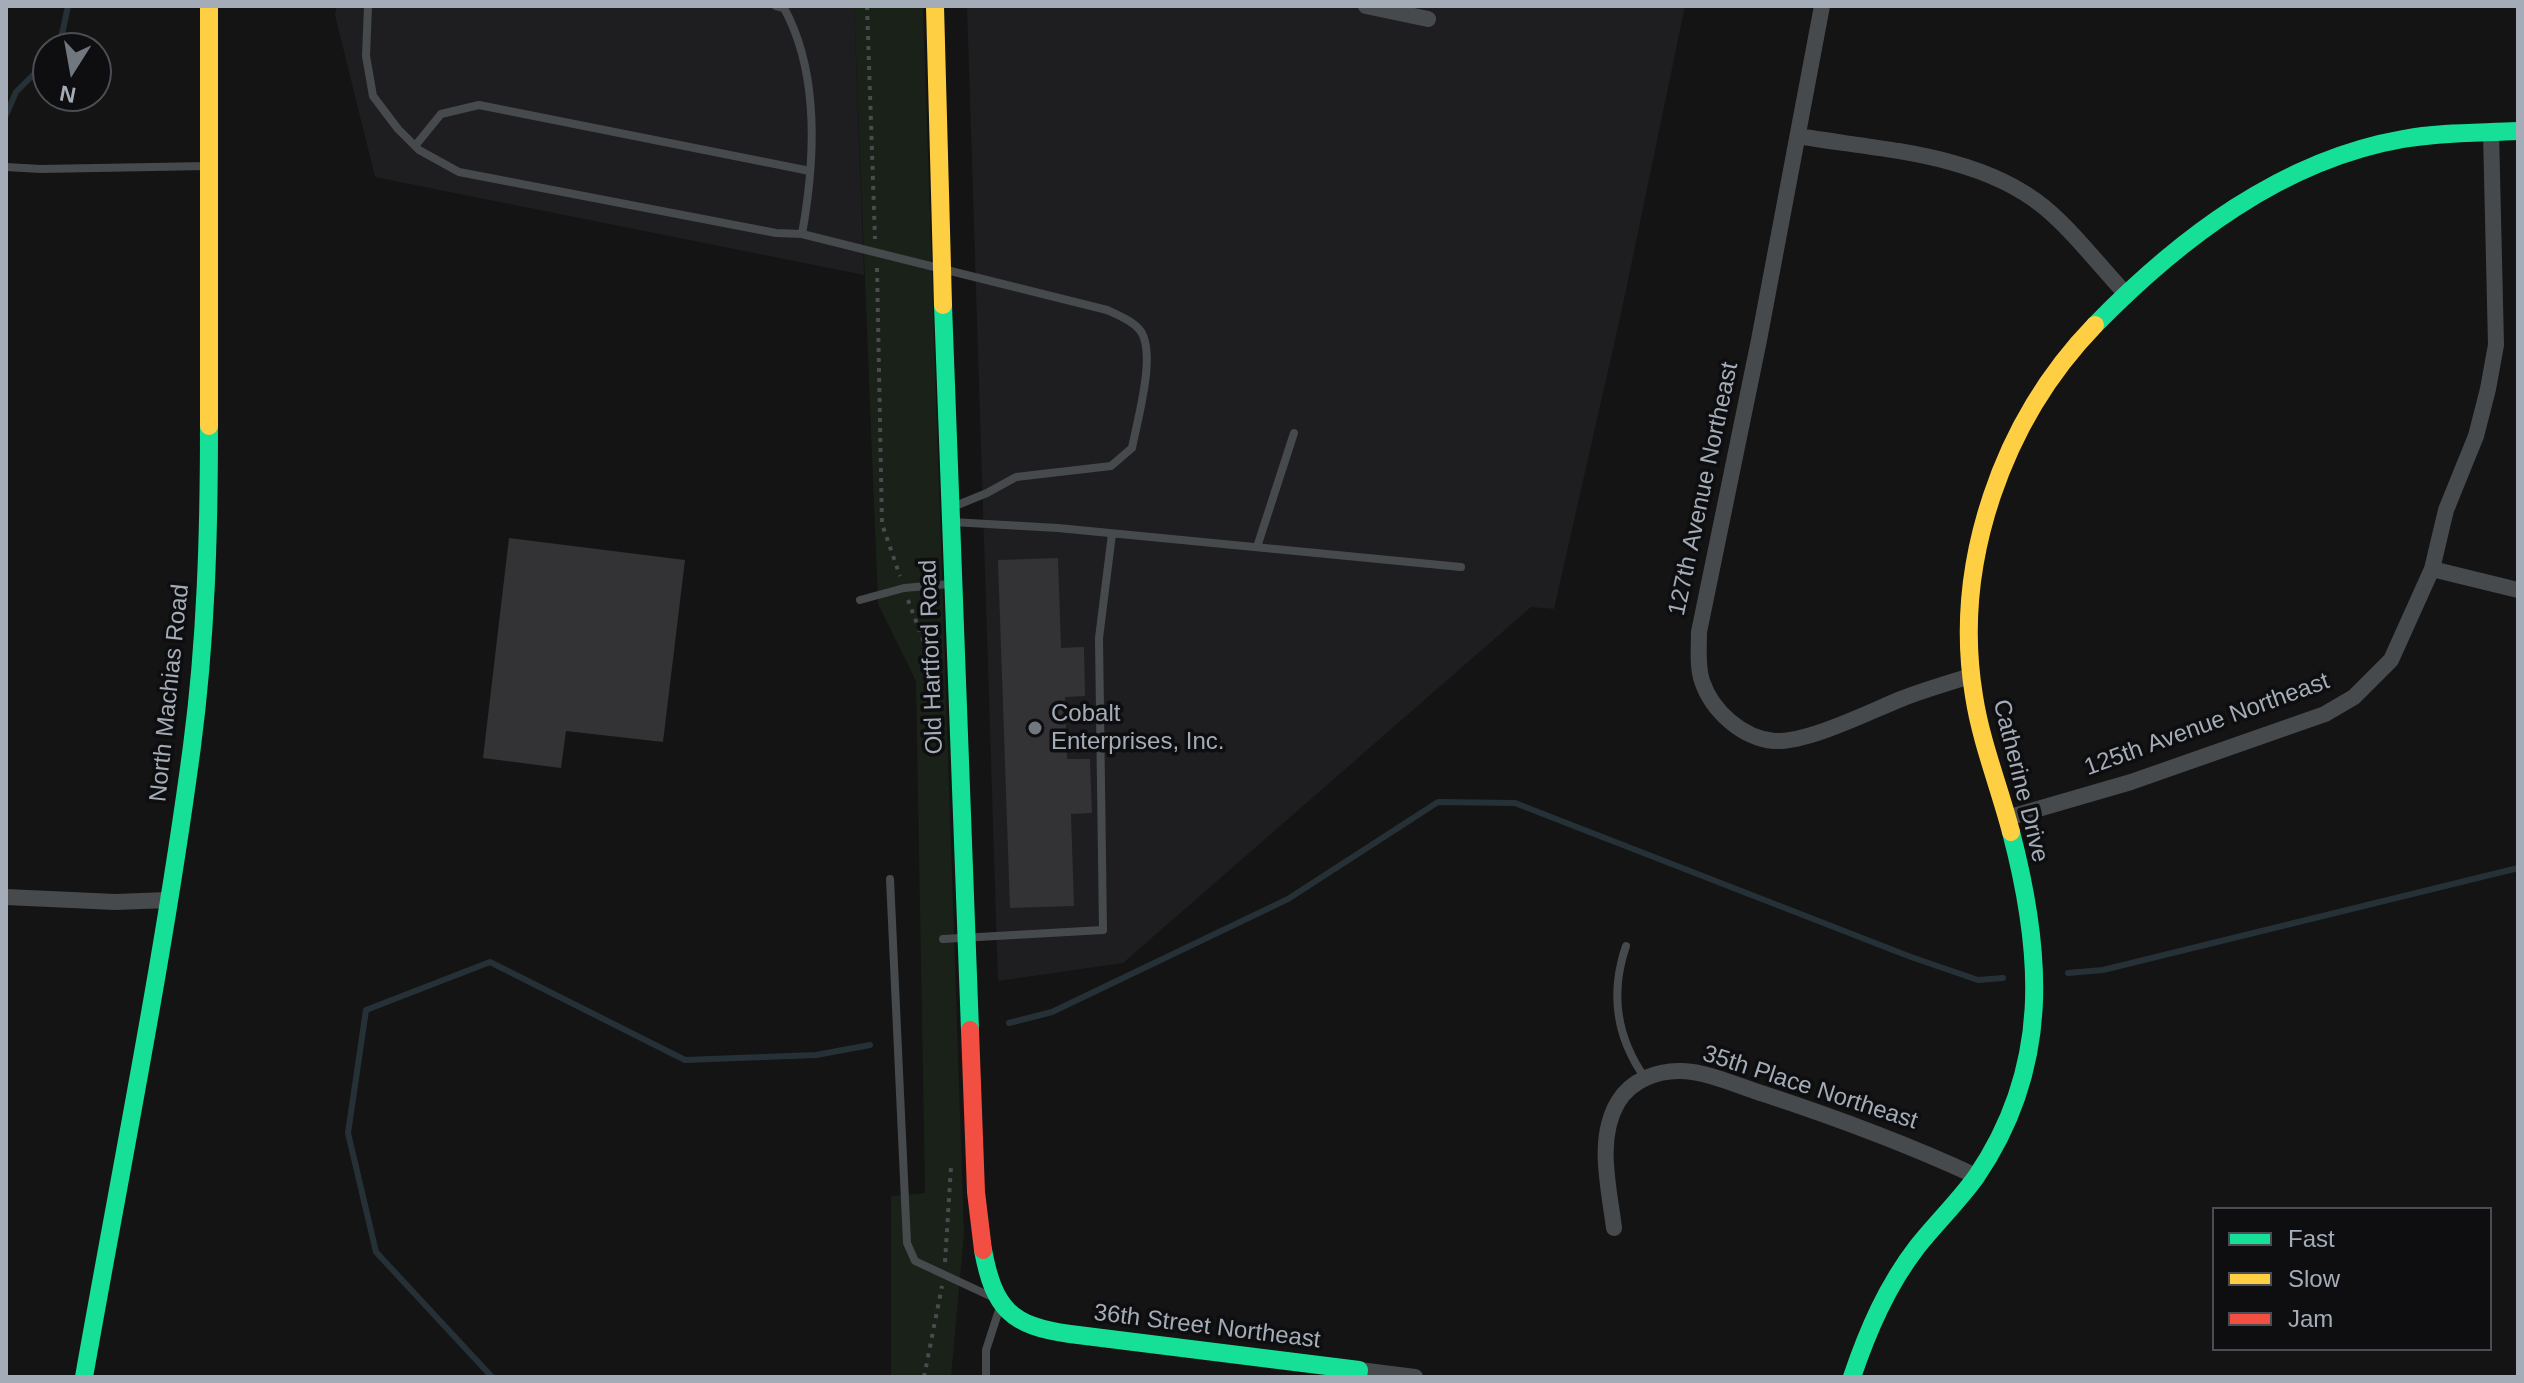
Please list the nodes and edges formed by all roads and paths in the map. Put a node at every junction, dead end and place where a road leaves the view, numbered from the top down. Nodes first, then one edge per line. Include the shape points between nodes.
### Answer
1 (209, 6) edge
2 (368, 6) edge
3 (776, 6) edge
4 (935, 6) edge
5 (1366, 6) edge
6 (1822, 6) edge
7 (1428, 19) dead end
8 (2518, 131) edge
9 (2491, 132) junction
10 (1798, 136) junction
11 (415, 146) junction
12 (208, 166) junction
13 (6, 167) edge
14 (810, 171) junction
15 (802, 234) junction
16 (942, 267) junction
17 (2124, 292) junction
18 (1294, 433) dead end
19 (951, 515) junction
20 (1112, 534) junction
21 (1257, 547) junction
22 (1461, 567) dead end
23 (2432, 569) junction
24 (954, 583) junction
25 (2518, 590) edge
26 (860, 600) dead end
27 (1971, 676) junction
28 (2007, 818) junction
29 (890, 879) dead end
30 (6, 897) edge
31 (168, 900) junction
32 (967, 938) junction
33 (943, 939) dead end
34 (1626, 946) dead end
35 (1645, 1078) junction
36 (1976, 1176) junction
37 (1614, 1228) dead end
38 (1002, 1302) junction
39 (1359, 1374) edge
40 (84, 1377) edge
41 (986, 1377) edge
42 (1415, 1377) edge
43 (1852, 1377) edge

1 - 12 street, North Machias Road
2 - 11 lane via 366,56 373,96
3 - 14 lane via 784,8 797,30 805,65
4 - 16 street, Old Hartford Road
5 - 7 street
6 - 10 street, 127th Avenue Northeast
8 - 9 street, Catherine Drive
9 - 17 street, Catherine Drive via 2392,141 2305,169 2226,212
9 - 23 street, 125th Avenue Northeast via 2496,345 2476,436 2446,510
10 - 17 street via 1960,163 1996,177 2045,208
10 - 27 street, 127th Avenue Northeast via 1699,632 1702,681 1726,719 1774,741 1825,729
11 - 14 lane via 441,114 479,105
11 - 15 lane via 459,172
12 - 13 lane
12 - 31 street, North Machias Road via 209,511 204,616 192,744
14 - 15 lane
15 - 16 lane
16 - 19 street, Old Hartford Road
16 - 19 lane via 1116,314 1142,331 1148,358 1132,448 1111,466 1016,477
17 - 27 street, Catherine Drive via 2060,363 2026,413 2003,462 1974,569
18 - 21 lane
19 - 20 lane
19 - 24 street, Old Hartford Road
20 - 21 lane
20 - 32 lane via 1099,638 1103,930
21 - 22 lane
23 - 25 street
23 - 28 street, 125th Avenue Northeast via 2391,660 2354,697 2325,714 2131,782
24 - 26 lane
24 - 32 street, Old Hartford Road
27 - 28 street, Catherine Drive via 1981,738
28 - 36 street, Catherine Drive via 2035,943 2033,1033 2004,1126
29 - 38 lane via 907,1243 915,1261
30 - 31 street
31 - 40 street, North Machias Road
32 - 33 lane
32 - 38 street, Old Hartford Road via 976,1192 991,1281
34 - 35 lane via 1616,991 1619,1022
35 - 36 street, 35th Place Northeast via 1683,1071 1714,1078 1830,1115
35 - 37 street via 1619,1099 1609,1123 1606,1147
36 - 43 street, Catherine Drive via 1914,1250 1885,1296
38 - 39 street, 36th Street Northeast via 1015,1318 1061,1332
38 - 41 lane via 986,1350
39 - 42 street, 36th Street Northeast

